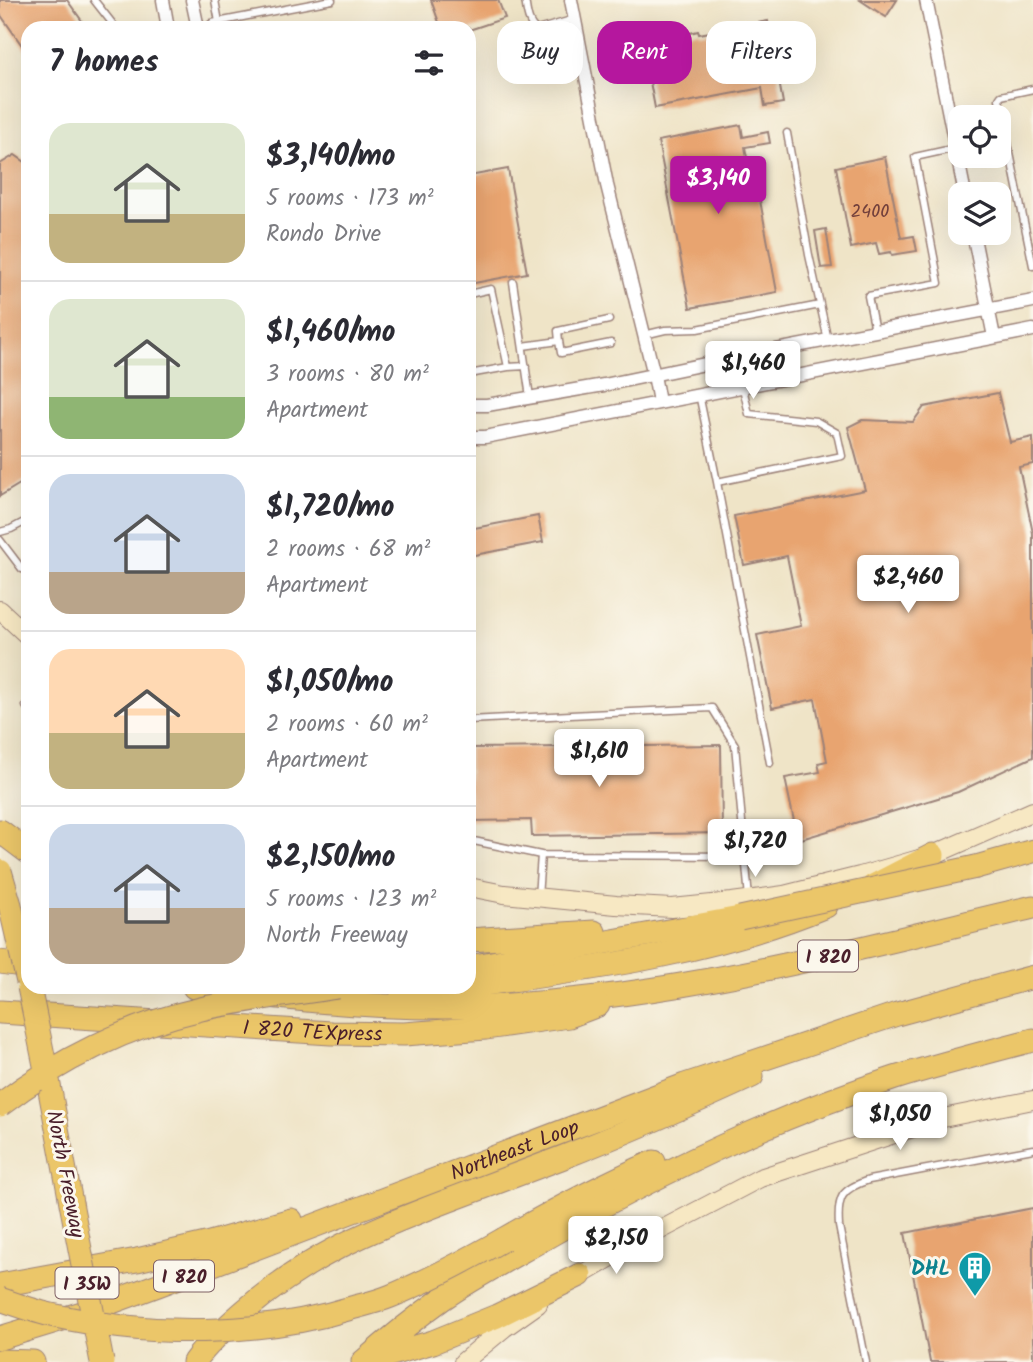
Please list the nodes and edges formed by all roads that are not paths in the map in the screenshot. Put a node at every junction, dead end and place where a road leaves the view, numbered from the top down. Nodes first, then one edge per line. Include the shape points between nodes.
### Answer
1 (94, 0) edge
2 (163, 0) edge
3 (192, 0) edge
4 (215, 0) edge
5 (332, 0) edge
6 (525, 0) edge
7 (572, 0) edge
8 (926, 0) edge
9 (575, 19) junction
10 (110, 21) edge
11 (167, 21) edge
12 (196, 21) edge
13 (219, 21) edge
14 (224, 21) edge
15 (1033, 89) edge
16 (948, 109) edge
17 (787, 133) dead end
18 (948, 150) edge
19 (1033, 221) edge
20 (1024, 223) junction
21 (975, 245) edge
22 (1033, 266) edge
23 (513, 282) dead end
24 (476, 292) edge
25 (1033, 301) edge
26 (820, 305) junction
27 (989, 310) junction
28 (609, 320) dead end
29 (1033, 330) edge
30 (875, 331) junction
31 (644, 335) junction
32 (994, 337) junction
33 (828, 340) junction
34 (559, 341) junction
35 (611, 343) dead end
36 (523, 346) junction
37 (526, 366) junction
38 (508, 367) junction
39 (476, 373) edge
40 (654, 375) junction
41 (743, 386) junction
42 (699, 394) junction
43 (530, 397) junction
44 (659, 402) junction
45 (476, 405) edge
46 (476, 437) edge
47 (716, 482) junction
48 (21, 524) edge
49 (0, 532) edge
50 (0, 540) edge
51 (21, 568) edge
52 (0, 610) edge
53 (21, 630) edge
54 (476, 720) edge
55 (770, 762) dead end
56 (1033, 811) edge
57 (0, 831) edge
58 (476, 841) edge
59 (21, 847) edge
60 (1033, 851) edge
61 (541, 855) junction
62 (933, 855) junction
63 (745, 856) junction
64 (0, 871) edge
65 (476, 888) edge
66 (538, 898) junction
67 (1033, 907) edge
68 (745, 909) junction
69 (476, 940) edge
70 (21, 951) edge
71 (0, 962) edge
72 (21, 965) edge
73 (476, 966) edge
74 (1033, 977) edge
75 (476, 986) edge
76 (31, 994) edge
77 (252, 994) edge
78 (290, 994) edge
79 (403, 994) edge
80 (620, 996) junction
81 (301, 1000) junction
82 (0, 1012) edge
83 (866, 1023) junction
84 (1033, 1040) edge
85 (894, 1079) junction
86 (1033, 1100) edge
87 (0, 1105) edge
88 (1033, 1149) edge
89 (365, 1206) junction
90 (580, 1275) junction
91 (0, 1285) edge
92 (0, 1299) edge
93 (0, 1338) edge
94 (0, 1361) edge
95 (33, 1362) edge
96 (102, 1362) edge
97 (194, 1362) edge
98 (364, 1362) edge
99 (463, 1362) edge
100 (866, 1362) edge

1 - 10 lane
2 - 11 street
3 - 12 street
4 - 13 lane
5 - 14 lane
6 - 9 lane via 530,23 537,30
7 - 9 street
8 - 16 street
9 - 31 street via 607,185
15 - 20 lane via 999,99
17 - 26 lane
18 - 30 lane via 915,157 939,283 868,296
19 - 20 lane
20 - 22 lane
21 - 27 street
23 - 36 lane
24 - 38 lane via 491,289
25 - 27 street
26 - 31 lane
26 - 33 lane
27 - 30 street
27 - 32 street
28 - 34 lane via 558,331
29 - 32 street
30 - 33 street
31 - 40 street
32 - 41 street
33 - 40 street
34 - 35 lane via 561,353
34 - 36 lane
36 - 37 lane
37 - 38 lane
37 - 43 lane
38 - 39 lane
40 - 43 street
40 - 44 street
41 - 42 street
41 - 47 lane via 749,414 816,421 837,433 842,456
42 - 44 street
42 - 47 lane
43 - 45 street
44 - 46 street
47 - 55 lane
48 - 49 lane
50 - 51 lane
52 - 53 main road
54 - 63 lane via 712,708 735,745
56 - 62 main road
57 - 59 highway
58 - 61 lane
60 - 68 highway, bridge via 976,867
61 - 63 lane
61 - 66 lane
62 - 68 main road
62 - 75 highway via 866,889 766,929 629,962
63 - 68 lane
64 - 70 highway, North Freeway / I 35W, bridge
65 - 66 main road
66 - 68 main road
67 - 80 highway, I 820 via 769,970
68 - 69 highway via 613,931
68 - 73 highway
71 - 72 highway
74 - 83 highway, Northeast Loop / I 820
76 - 96 highway, North Freeway / I 35W, bridge
77 - 81 highway, I 820
78 - 87 highway, bridge via 200,1009 108,1041
79 - 81 highway
80 - 81 highway, I 820 via 454,1007
80 - 82 highway, I 820 TEXpress via 569,1016 404,1034
83 - 89 highway, Northeast Loop / I 820 via 685,1085
83 - 97 highway via 686,1106 331,1250 289,1276 226,1326
84 - 85 highway
85 - 92 highway, bridge via 714,1136 614,1180 448,1271 322,1318 258,1328 129,1328 50,1315
85 - 98 highway via 732,1141 606,1203 444,1298
86 - 90 main road via 943,1118 760,1178
88 - 100 lane via 869,1180 844,1191 839,1226
89 - 91 highway via 329,1209 137,1261
89 - 93 highway, Northeast Loop / I 820 via 158,1286
90 - 98 highway via 498,1316
90 - 99 main road
94 - 95 highway

